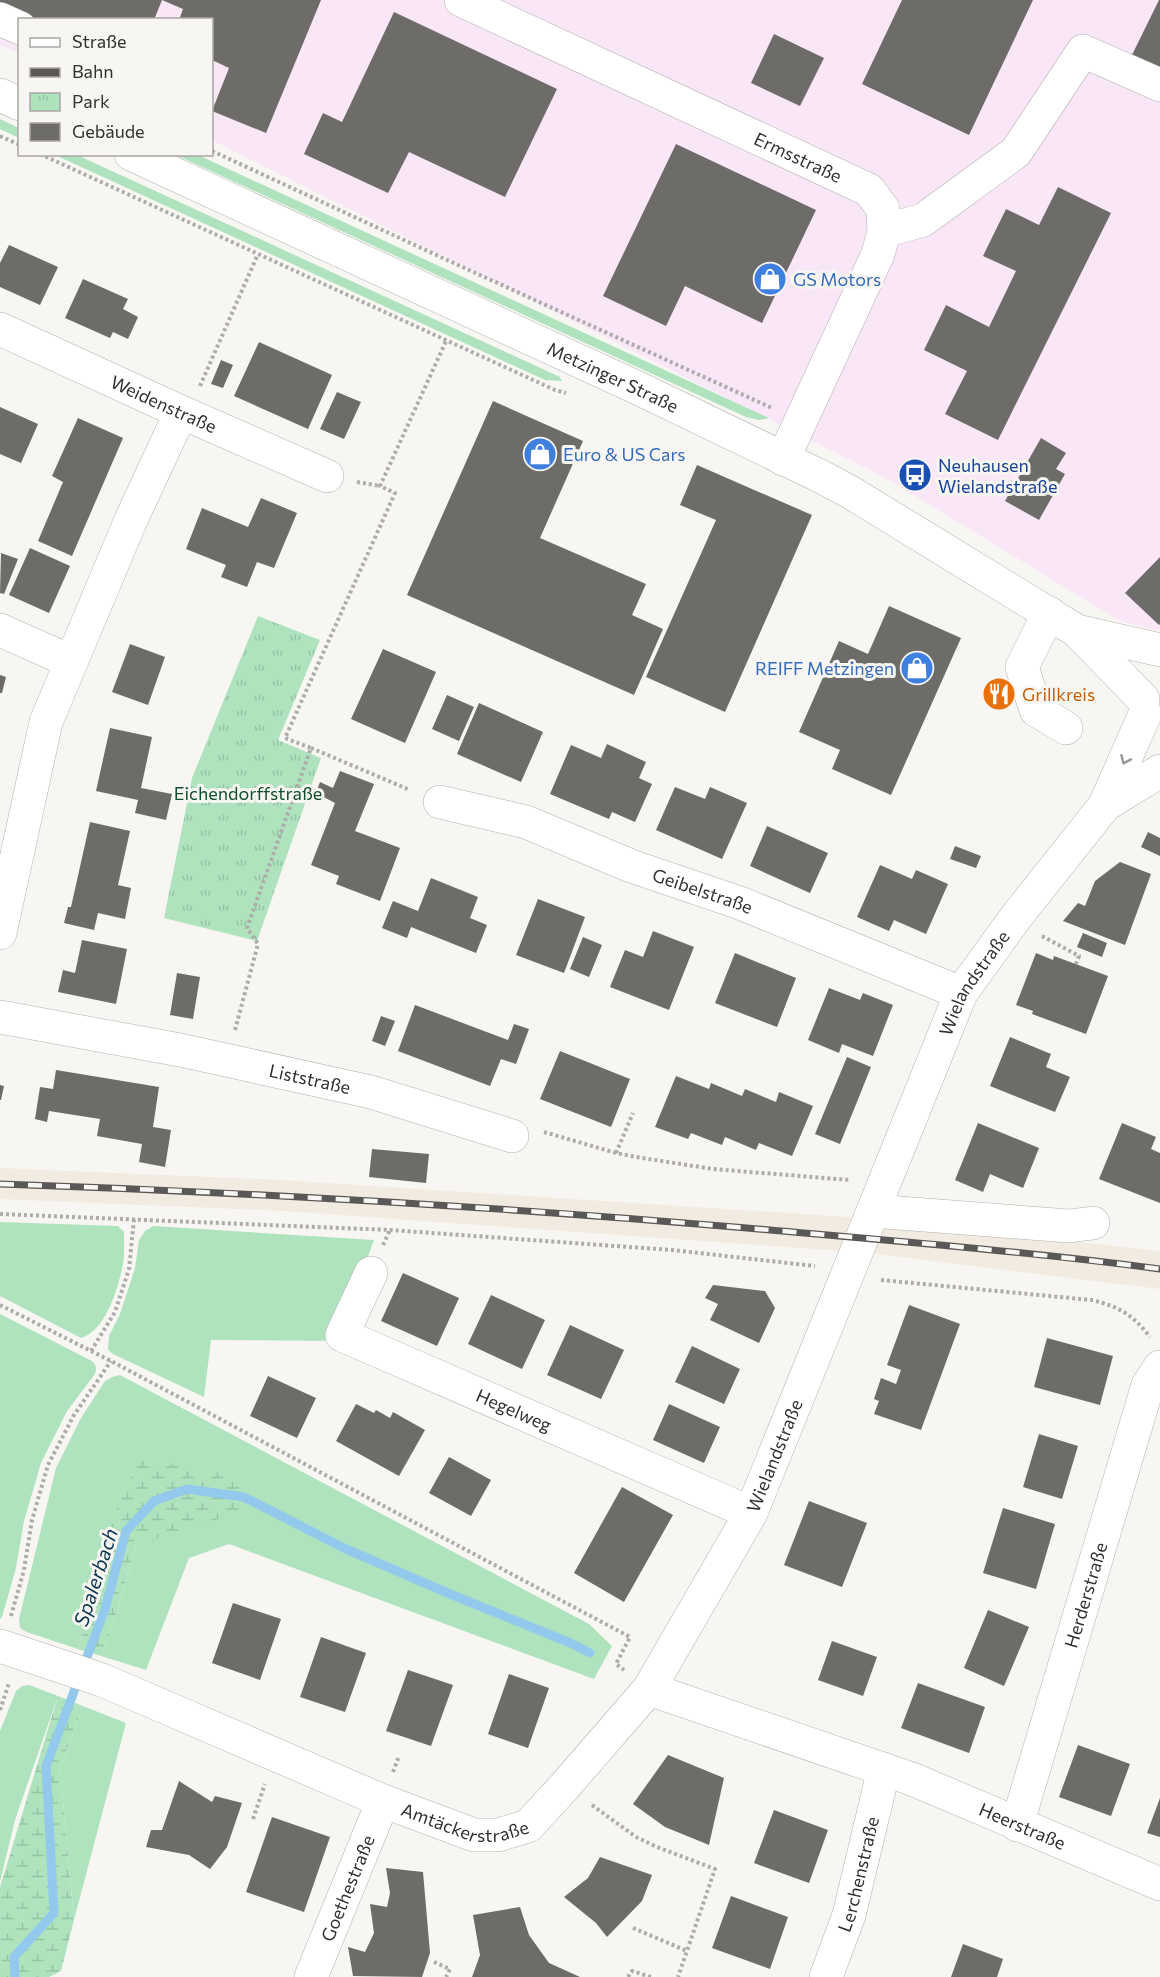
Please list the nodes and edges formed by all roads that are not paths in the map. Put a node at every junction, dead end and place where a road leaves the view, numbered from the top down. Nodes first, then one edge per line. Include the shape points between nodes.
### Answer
1 (461, 0) edge
2 (0, 19) edge
3 (18, 27) edge
4 (1160, 85) edge
5 (0, 95) edge
6 (18, 103) edge
7 (134, 156) edge
8 (884, 231) junction
9 (0, 329) edge
10 (181, 412) junction
11 (783, 459) junction
12 (327, 476) dead end
13 (1049, 613) junction
14 (0, 630) edge
15 (1077, 631) junction
16 (1160, 650) edge
17 (70, 661) junction
18 (1160, 663) edge
19 (1150, 717) edge
20 (1066, 728) dead end
21 (1160, 771) edge
22 (440, 802) road end
23 (1105, 805) junction
24 (0, 933) edge
25 (962, 993) junction
26 (0, 1017) edge
27 (512, 1136) road end
28 (878, 1198) junction
29 (1093, 1223) dead end
30 (371, 1273) dead end
31 (1157, 1354) edge
32 (751, 1512) junction
33 (5, 1647) edge
34 (649, 1689) junction
35 (884, 1769) junction
36 (383, 1801) junction
37 (1017, 1825) junction
38 (1160, 1884) edge
39 (311, 1977) edge
40 (826, 1977) edge

1 - 8 street, Ermsstraße via 869,190 883,209
2 - 3 street
4 - 8 street via 1083,51 1016,153 923,220
5 - 6 street
7 - 11 street, Metzinger Straße
8 - 11 street, Ermsstraße via 878,254
9 - 10 street, Weidenstraße
10 - 12 street, Weidenstraße
10 - 17 street
11 - 13 street, Metzinger Straße via 850,492
13 - 15 street, Metzinger Straße
13 - 20 street via 1022,667 1036,710
14 - 17 street
15 - 16 street, Metzinger Straße
15 - 19 street, Metzinger Straße
17 - 24 street via 46,722
18 - 19 street, Wielandstraße via 1146,685
19 -> 23 street, Wielandstraße
21 - 23 street, Wielandstraße
22 - 25 street, Geibelstraße via 526,822
23 - 25 street, Wielandstraße via 1016,917
25 - 28 street, Wielandstraße
26 - 27 street, Liststraße via 371,1092
28 - 29 street via 1069,1226
28 - 32 street, Wielandstraße
30 - 32 street, Hegelweg via 342,1335
31 - 37 street, Herderstraße
32 - 34 street, Wielandstraße
33 - 36 street, Amtäckerstraße via 102,1680
34 - 35 street
34 - 36 street, Amtäckerstraße via 528,1826 498,1835 474,1835
35 - 37 street, Heerstraße
35 - 40 street, Lerchenstraße via 849,1915
36 - 39 street, Goethestraße
37 - 38 street, Heerstraße

